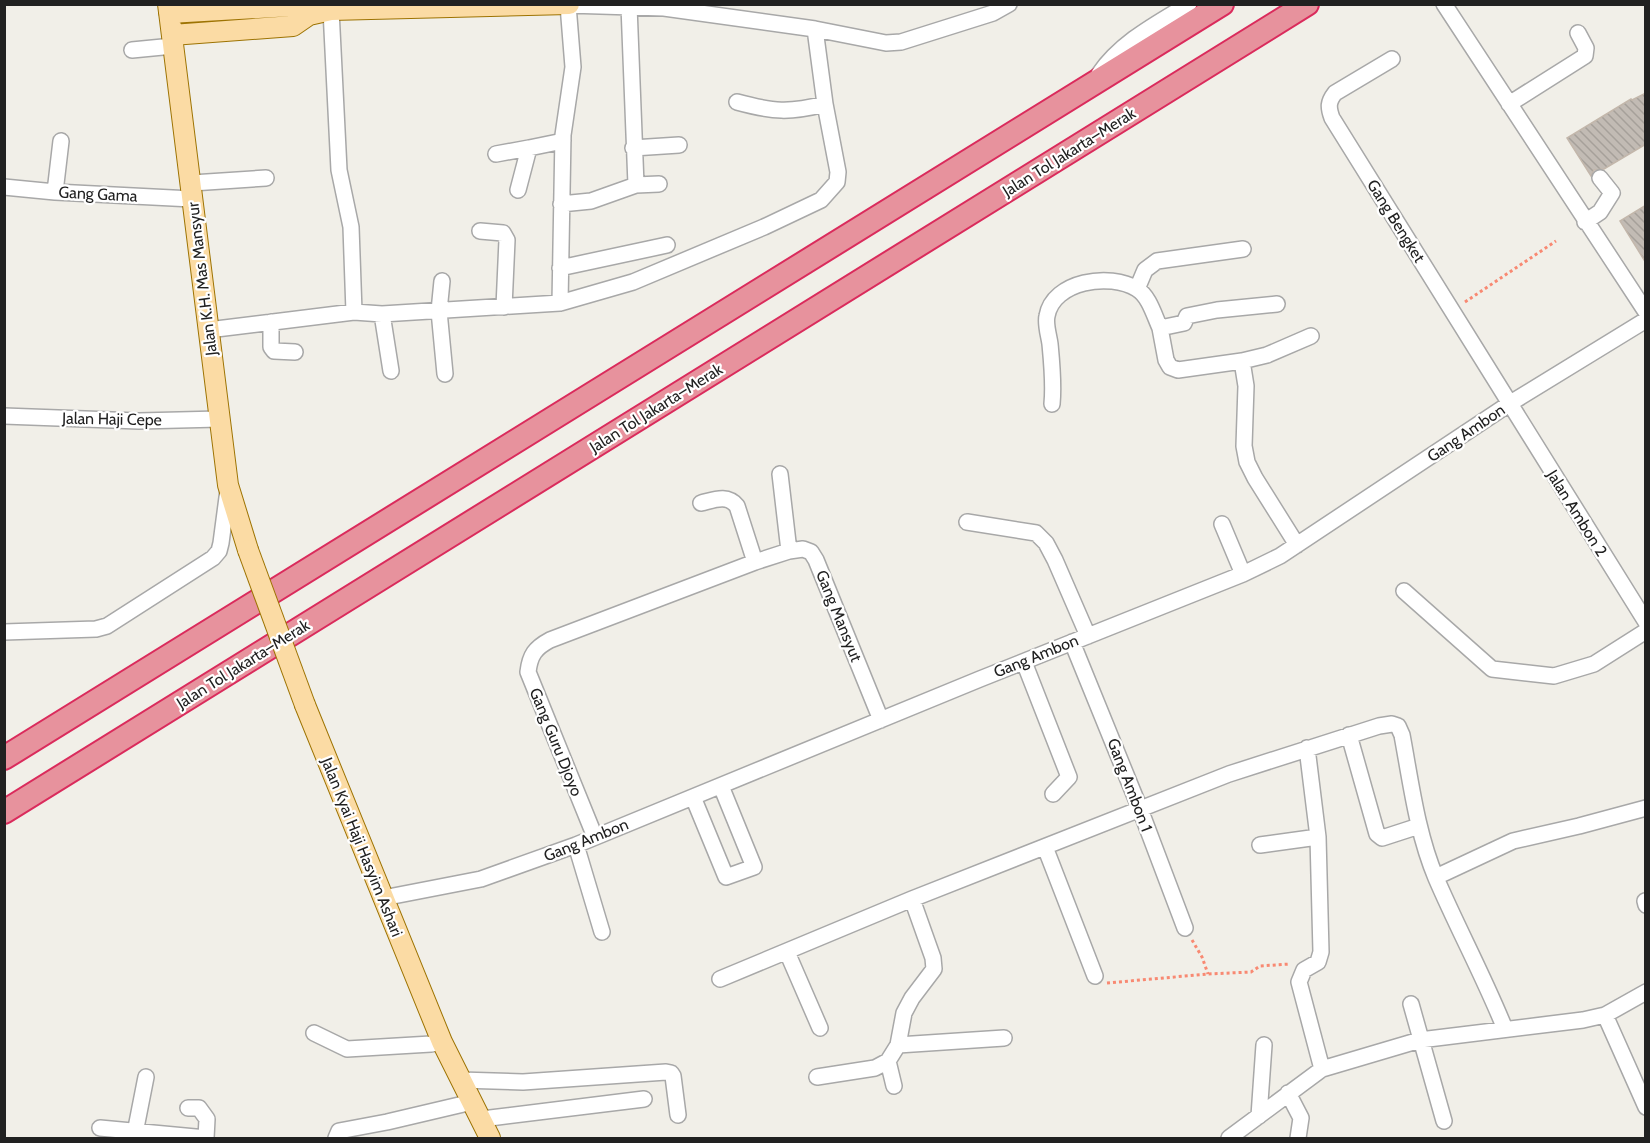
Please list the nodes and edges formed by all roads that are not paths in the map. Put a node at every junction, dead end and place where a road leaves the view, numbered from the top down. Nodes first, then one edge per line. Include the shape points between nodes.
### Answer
1 (1009, 4) edge
2 (1189, 4) edge
3 (1222, 4) edge
4 (1307, 4) edge
5 (1444, 4) edge
6 (509, 5) edge
7 (568, 5) edge
8 (432, 6) edge
9 (629, 6) junction
10 (169, 9) edge
11 (331, 10) junction
12 (309, 15) junction
13 (815, 29) junction
14 (1578, 33) dead end
15 (172, 41) junction
16 (132, 50) dead end
17 (1392, 59) dead end
18 (1092, 84) junction
19 (737, 102) dead end
20 (825, 104) junction
21 (1509, 104) junction
22 (61, 141) dead end
23 (563, 141) junction
24 (680, 145) dead end
25 (529, 148) junction
26 (633, 148) junction
27 (496, 154) dead end
28 (1600, 177) dead end
29 (266, 178) dead end
30 (659, 184) dead end
31 (636, 185) junction
32 (4, 187) edge
33 (518, 190) dead end
34 (192, 191) junction
35 (55, 192) junction
36 (561, 204) junction
37 (1585, 222) junction
38 (480, 231) dead end
39 (667, 245) dead end
40 (1243, 249) dead end
41 (560, 268) junction
42 (442, 281) dead end
43 (1137, 289) junction
44 (560, 303) junction
45 (1277, 304) dead end
46 (504, 307) junction
47 (439, 311) junction
48 (354, 312) junction
49 (1646, 312) edge
50 (382, 314) junction
51 (1646, 320) edge
52 (271, 322) junction
53 (1160, 328) junction
54 (208, 330) junction
55 (1311, 336) dead end
56 (295, 352) dead end
57 (1242, 361) junction
58 (391, 371) dead end
59 (445, 374) dead end
60 (1052, 404) dead end
61 (1509, 404) junction
62 (4, 416) edge
63 (219, 419) junction
64 (780, 474) dead end
65 (228, 485) junction
66 (701, 503) dead end
67 (967, 522) dead end
68 (1222, 524) dead end
69 (1297, 545) junction
70 (248, 550) joint
71 (789, 551) junction
72 (754, 562) junction
73 (1243, 574) junction
74 (1404, 591) dead end
75 (1646, 622) edge
76 (1646, 631) edge
77 (4, 632) edge
78 (1088, 636) junction
79 (1072, 642) junction
80 (1024, 662) junction
81 (881, 720) junction
82 (1348, 735) junction
83 (1307, 748) junction
84 (4, 758) edge
85 (721, 786) junction
86 (1053, 794) dead end
87 (693, 797) junction
88 (1646, 808) edge
89 (1140, 809) junction
90 (4, 812) edge
91 (1419, 826) junction
92 (595, 837) junction
93 (1318, 837) junction
94 (576, 845) junction
95 (1260, 845) dead end
96 (1045, 847) junction
97 (1436, 877) junction
98 (383, 898) junction
99 (912, 899) junction
100 (1185, 928) road end
101 (602, 932) dead end
102 (787, 952) junction
103 (1095, 976) road end
104 (720, 979) dead end
105 (1646, 992) edge
106 (1411, 1004) dead end
107 (1605, 1015) junction
108 (820, 1028) dead end
109 (1504, 1029) junction
110 (314, 1033) dead end
111 (1004, 1038) dead end
112 (1420, 1040) junction
113 (442, 1041) junction
114 (898, 1045) junction
115 (1264, 1045) dead end
116 (888, 1061) junction
117 (1322, 1069) junction
118 (146, 1077) dead end
119 (817, 1077) dead end
120 (460, 1080) junction
121 (894, 1086) dead end
122 (1288, 1093) junction
123 (644, 1099) dead end
124 (1645, 1104) edge
125 (188, 1107) dead end
126 (477, 1111) junction
127 (678, 1115) dead end
128 (1259, 1116) junction
129 (1444, 1121) dead end
130 (100, 1128) dead end
131 (135, 1134) edge
132 (206, 1138) edge
133 (336, 1138) edge
134 (490, 1138) edge
135 (1229, 1138) edge
136 (1298, 1138) edge

1 - 13 street via 901,42 886,43
2 - 18 street via 1134,39 1106,64
3 - 18 highway
4 - 90 highway, Jalan Tol Jakarta–Merak
5 - 21 street
6 - 7 main road
6 - 8 main road
7 - 9 street
7 - 23 street via 573,67
8 - 11 main road
9 - 13 street
9 - 26 street
10 - 12 main road via 291,6
10 - 15 main road, Jalan K.H. Mas Mansyur
11 - 12 main road
11 - 48 street via 339,170 351,227
12 - 15 main road via 292,26
13 - 20 street
14 - 21 street via 1586,48 1585,56
15 - 16 street
15 - 34 main road, Jalan K.H. Mas Mansyur
17 - 61 street, Gang Bengket via 1335,93 1328,108
18 - 84 highway
19 - 20 street via 769,111 798,111
20 - 44 street via 838,172 837,182 821,200 633,282
21 - 37 street
22 - 35 street
23 - 25 street
23 - 36 street
24 - 26 street
25 - 27 street
25 - 33 street
26 - 31 street
28 - 37 street via 1612,193 1600,212
29 - 34 street, Gang Gama
30 - 31 street
31 - 36 street via 591,201
32 - 35 street, Gang Gama
34 - 35 street, Gang Gama
34 - 54 main road, Jalan K.H. Mas Mansyur
36 - 41 street
37 - 49 street
38 - 46 street via 503,233 507,240
39 - 41 street
40 - 43 street via 1157,261 1144,270
41 - 44 street
42 - 47 street
43 - 53 street via 1145,296
43 - 60 street via 1100,281 1074,287 1055,297 1047,317 1054,383
44 - 46 street
45 - 53 street via 1187,316 1184,323
46 - 47 street
47 - 50 street
47 - 59 street
48 - 50 street
48 - 52 street
50 - 58 street
51 - 61 street, Gang Ambon
52 - 54 street
52 - 56 street via 274,351
53 - 57 street via 1170,367 1178,370
54 - 63 main road, Jalan K.H. Mas Mansyur
55 - 57 street via 1268,356
57 - 69 street via 1247,462
61 - 69 street, Gang Ambon
61 - 75 street, Jalan Ambon 2
62 - 63 street, Jalan Haji Cepe via 139,421
63 - 65 main road, Jalan K.H. Mas Mansyur
64 - 71 street
65 - 70 main road, Jalan K.H. Mas Mansyur
65 - 77 street via 221,543 213,558 107,626
66 - 72 street via 732,500
67 - 78 street via 1036,534 1046,543
68 - 73 street
69 - 73 street, Gang Ambon
70 - 98 main road, Jalan Kyai Haji Hasyim Ashari, bridge
71 - 72 street
71 - 81 street, Gang Mansyut via 803,549 816,560
72 - 92 street, Gang Guru Djoyo via 550,640 537,647 530,659 528,672
73 - 78 street, Gang Ambon
74 - 76 street via 1492,669 1554,676 1594,664
78 - 79 street, Gang Ambon
79 - 80 street, Gang Ambon
79 - 89 street, Gang Ambon 1
80 - 81 street, Gang Ambon
80 - 86 street via 1070,777
81 - 85 street, Gang Ambon
82 - 83 street
82 - 91 street via 1377,834 1382,838
82 - 91 street via 1379,726 1398,726
83 - 89 street
83 - 93 street
85 - 87 street, Gang Ambon
85 - 87 street via 753,867 726,877
87 - 92 street, Gang Ambon
88 - 97 street via 1513,841
89 - 96 street
89 - 100 street, Gang Ambon 1
91 - 97 street
92 - 94 street, Gang Ambon
93 - 95 street
93 - 117 street via 1321,952 1318,962 1304,970 1299,982
94 - 98 street, Gang Ambon via 481,879
94 - 101 street
96 - 99 street
96 - 103 street
97 - 109 street
98 - 113 main road, Jalan Kyai Haji Hasyim Ashari
99 - 102 street
99 - 114 street via 934,969 904,1013
102 - 104 street
102 - 108 street
105 - 107 street
106 - 112 street
107 - 109 street
107 - 124 street
109 - 112 street
110 - 113 street via 347,1049
111 - 114 street
112 - 117 street
112 - 129 street
113 - 120 main road, Jalan Kyai Haji Hasyim Ashari
114 - 116 street
115 - 128 street
116 - 119 street via 875,1068
116 - 121 street
117 - 122 street
118 - 131 street
120 - 126 main road, Jalan Kyai Haji Hasyim Ashari
120 - 127 street via 523,1083 666,1072 673,1076
122 - 128 street
122 - 136 street via 1301,1118
123 - 126 street
125 - 132 street via 199,1108 207,1119
126 - 133 street via 339,1131
126 - 134 main road, Jalan Kyai Haji Hasyim Ashari
128 - 135 street
130 - 131 street
131 - 132 street

